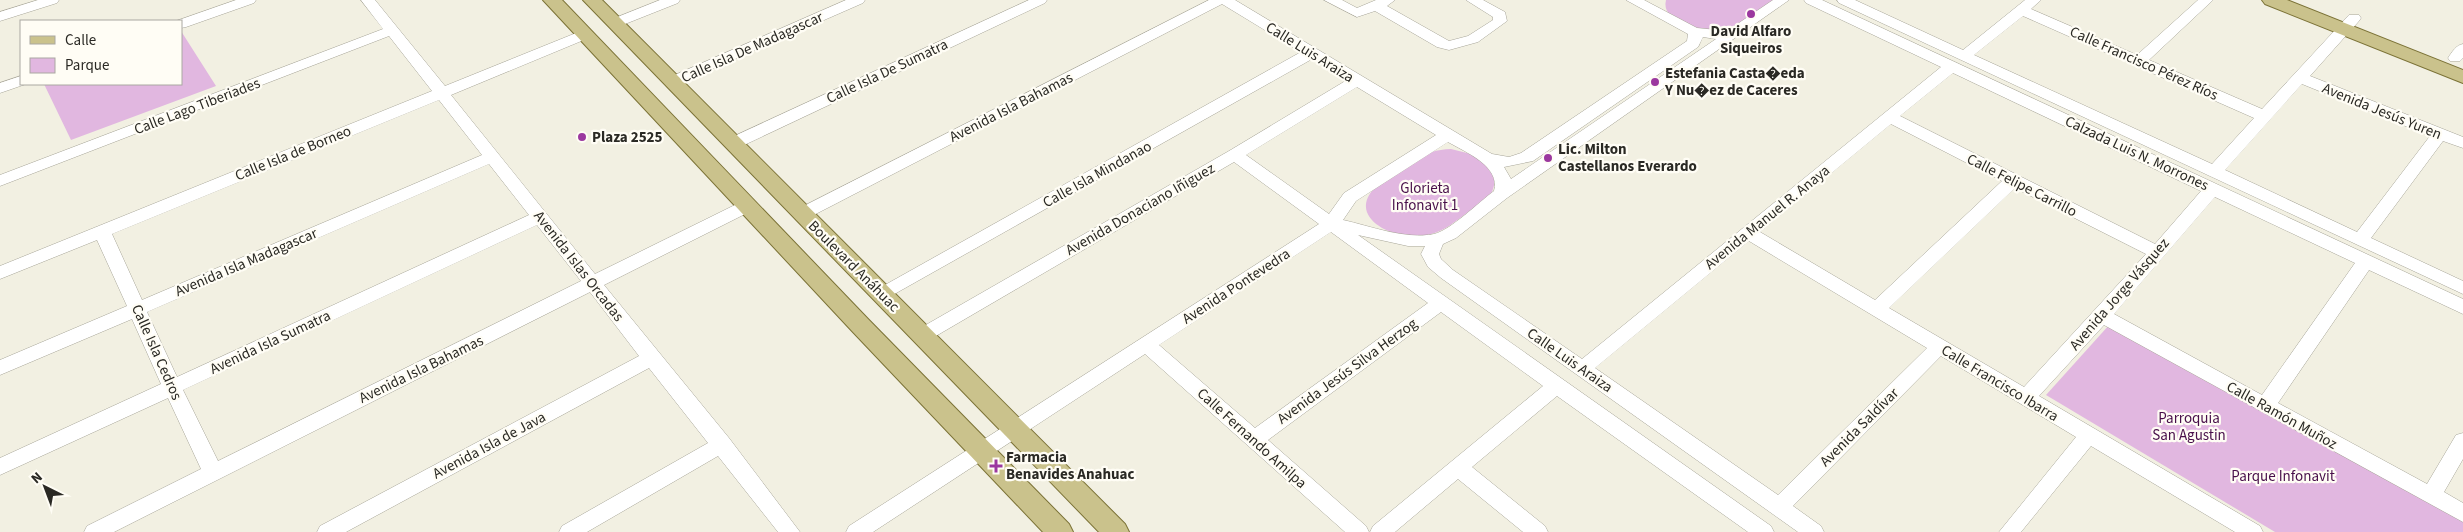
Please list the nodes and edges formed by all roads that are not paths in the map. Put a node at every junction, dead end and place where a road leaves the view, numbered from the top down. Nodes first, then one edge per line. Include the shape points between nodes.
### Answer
1 (52, 0) edge
2 (249, 0) edge
3 (368, 0) edge
4 (552, 0) edge
5 (592, 0) edge
6 (673, 0) edge
7 (858, 0) edge
8 (1040, 0) edge
9 (1220, 0) edge
10 (1225, 0) edge
11 (1331, 0) edge
12 (1782, 0) edge
13 (1811, 0) edge
14 (2034, 0) edge
15 (2206, 0) edge
16 (2271, 0) edge
17 (2307, 0) edge
18 (1483, 2) edge
19 (1642, 2) edge
20 (1855, 2) edge
21 (1383, 3) edge
22 (2022, 10) junction
23 (0, 17) edge
24 (615, 23) junction
25 (182, 24) edge
26 (2349, 24) junction
27 (393, 30) junction
28 (1694, 32) junction
29 (586, 34) junction
30 (1730, 36) junction
31 (1311, 53) junction
32 (2460, 56) edge
33 (1958, 61) junction
34 (2139, 62) junction
35 (2463, 77) edge
36 (2301, 78) junction
37 (20, 81) edge
38 (673, 81) junction
39 (1356, 81) junction
40 (0, 88) edge
41 (441, 93) junction
42 (1889, 117) junction
43 (2266, 117) junction
44 (2440, 134) junction
45 (1447, 135) junction
46 (734, 143) junction
47 (2463, 144) edge
48 (1235, 155) junction
49 (491, 157) junction
50 (1488, 159) junction
51 (2013, 180) junction
52 (0, 181) edge
53 (2213, 181) junction
54 (1502, 194) junction
55 (747, 206) junction
56 (802, 214) junction
57 (540, 217) junction
58 (1331, 224) junction
59 (102, 231) junction
60 (1748, 233) junction
61 (1436, 240) junction
62 (2360, 240) junction
63 (2156, 252) junction
64 (2366, 261) junction
65 (0, 274) edge
66 (592, 284) junction
67 (2463, 288) edge
68 (882, 295) junction
69 (1441, 303) junction
70 (138, 308) junction
71 (2463, 308) edge
72 (1876, 310) junction
73 (2102, 316) junction
74 (922, 335) junction
75 (1146, 344) junction
76 (1939, 347) junction
77 (651, 358) junction
78 (0, 368) edge
79 (1582, 369) junction
80 (1556, 386) junction
81 (172, 388) junction
82 (2025, 399) junction
83 (2265, 406) junction
84 (1650, 417) junction
85 (1016, 429) junction
86 (2088, 436) junction
87 (1629, 437) junction
88 (1253, 440) junction
89 (2463, 441) edge
90 (722, 444) junction
91 (982, 451) junction
92 (0, 467) edge
93 (1458, 468) junction
94 (213, 472) junction
95 (2431, 496) junction
96 (1779, 507) junction
97 (2463, 513) edge
98 (118, 527) edge
99 (94, 532) edge
100 (326, 532) edge
101 (569, 532) edge
102 (790, 532) edge
103 (856, 532) edge
104 (1060, 532) edge
105 (1116, 532) edge
106 (1359, 532) edge
107 (1380, 532) edge
108 (1538, 532) edge
109 (1764, 532) edge
110 (1814, 532) edge
111 (2009, 532) edge
112 (2252, 532) edge

1 - 23 street
2 - 25 street
3 - 27 street, Avenida Islas Orcadas
4 - 29 main road
5 - 24 main road, Boulevard Anáhuac
6 - 24 street
7 - 38 street, Calle Isla De Madagascar
8 - 46 street, Calle Isla De Sumatra
9 - 56 street, Avenida Isla Bahamas
10 - 31 street, Calle Luis Araiza
11 - 21 street via 1357,13
12 - 30 street
13 - 33 street, Calzada Luis N. Morrones
14 - 22 street, Avenida Manuel R. Anaya
15 - 34 street
16 - 26 main road
17 - 26 main road
18 - 21 street via 1500,15 1500,21 1462,44 1452,46 1442,44
19 - 28 street
20 - 33 street, Calzada Luis N. Morrones
22 - 33 street, Avenida Manuel R. Anaya
22 - 34 street, Calle Francisco Pérez Ríos
24 - 38 main road, Boulevard Anáhuac
26 - 32 main road
26 - 35 main road
26 - 36 street, Avenida Jorge Vásquez
27 - 41 street, Avenida Islas Orcadas
27 - 52 street, Calle Lago Tiberiades
28 - 30 street
28 - 50 street via 1693,44 1527,157 1509,162
29 - 41 street, Calle Isla de Borneo
29 - 55 main road
30 - 54 street
31 - 39 street, Calle Luis Araiza
31 - 68 street, Calle Isla Mindanao
33 - 42 street, Avenida Manuel R. Anaya
33 - 53 street, Calzada Luis N. Morrones
34 - 43 street, Calle Francisco Pérez Ríos
36 - 43 street, Avenida Jorge Vásquez
36 - 44 street, Avenida Jesús Yuren
37 - 40 street
38 - 46 main road, Boulevard Anáhuac
39 - 45 street, Calle Luis Araiza
39 - 48 street, Avenida Donaciano Iñiguez
41 - 49 street, Avenida Islas Orcadas
41 - 59 street, Calle Isla de Borneo
42 - 51 street, Calle Felipe Carrillo
42 - 60 street, Avenida Manuel R. Anaya
43 - 53 street, Avenida Jorge Vásquez
44 - 47 street, Avenida Jesús Yuren
44 - 62 street
45 - 50 street, Calle Luis Araiza
45 - 58 street, Avenida Pontevedra via 1350,197
46 - 56 main road, Boulevard Anáhuac
48 - 58 street, Calle Luis Araiza
48 - 74 street, Avenida Donaciano Iñiguez
49 - 57 street, Avenida Islas Orcadas
49 - 70 street, Avenida Isla Madagascar
50 - 54 street, Calle Luis Araiza via 1500,170 1505,187
51 - 63 street, Calle Felipe Carrillo
51 - 72 street
53 - 62 street, Calzada Luis N. Morrones
53 - 63 street, Avenida Jorge Vásquez
53 - 64 street, Calzada Luis N. Morrones
54 - 61 street via 1450,234
55 - 66 street, Avenida Isla Bahamas
55 - 91 main road
56 - 68 main road, Boulevard Anáhuac
57 - 66 street, Avenida Islas Orcadas
57 - 81 street, Avenida Isla Sumatra
58 - 61 street, Calle Luis Araiza via 1408,240
58 - 69 street, Calle Luis Araiza
58 - 75 street, Avenida Pontevedra
59 - 65 street, Calle Isla de Borneo
59 - 70 street, Calle Isla Cedros
60 - 72 street, Calle Francisco Ibarra
60 - 79 street, Avenida Manuel R. Anaya
61 - 79 street, Calle Luis Araiza via 1430,254 1434,263
62 - 67 street, Calzada Luis N. Morrones
63 - 73 street, Avenida Jorge Vásquez
64 - 71 street, Calzada Luis N. Morrones
64 - 83 street
66 - 77 street, Avenida Islas Orcadas
66 - 94 street, Avenida Isla Bahamas
68 - 74 main road, Boulevard Anáhuac
69 - 80 street, Calle Luis Araiza
69 - 88 street, Avenida Jesús Silva Herzog
70 - 78 street, Avenida Isla Madagascar
70 - 81 street, Calle Isla Cedros
72 - 76 street, Calle Francisco Ibarra
73 - 82 street, Avenida Jorge Vásquez
73 - 83 street, Calle Ramón Muñoz
74 - 85 main road, Boulevard Anáhuac
75 - 85 street, Avenida Pontevedra
75 - 88 street, Calle Fernando Amilpa
76 - 82 street, Calle Francisco Ibarra
76 - 96 street, Avenida Saldívar
77 - 90 street, Avenida Islas Orcadas
77 - 100 street, Avenida Isla de Java
79 - 84 street, Calle Luis Araiza
80 - 87 street, Calle Luis Araiza
80 - 93 street
81 - 92 street, Avenida Isla Sumatra
81 - 94 street, Calle Isla Cedros
82 - 86 street, Calle Francisco Ibarra
83 - 95 street, Calle Ramón Muñoz
84 - 87 street
84 - 96 street, Calle Luis Araiza
85 - 91 street, Avenida Pontevedra
85 - 105 main road, Boulevard Anáhuac
86 - 111 street
86 - 112 street, Calle Francisco Ibarra
87 - 109 street, Calle Luis Araiza
88 - 106 street, Calle Fernando Amilpa
89 - 95 street
90 - 101 street
90 - 102 street, Avenida Islas Orcadas
91 - 103 street, Avenida Pontevedra
91 - 104 main road
93 - 107 street
93 - 108 street
94 - 98 street, Avenida Isla Bahamas
95 - 97 street, Calle Ramón Muñoz
96 - 110 street, Calle Luis Araiza
98 - 99 street, Avenida Isla Bahamas

